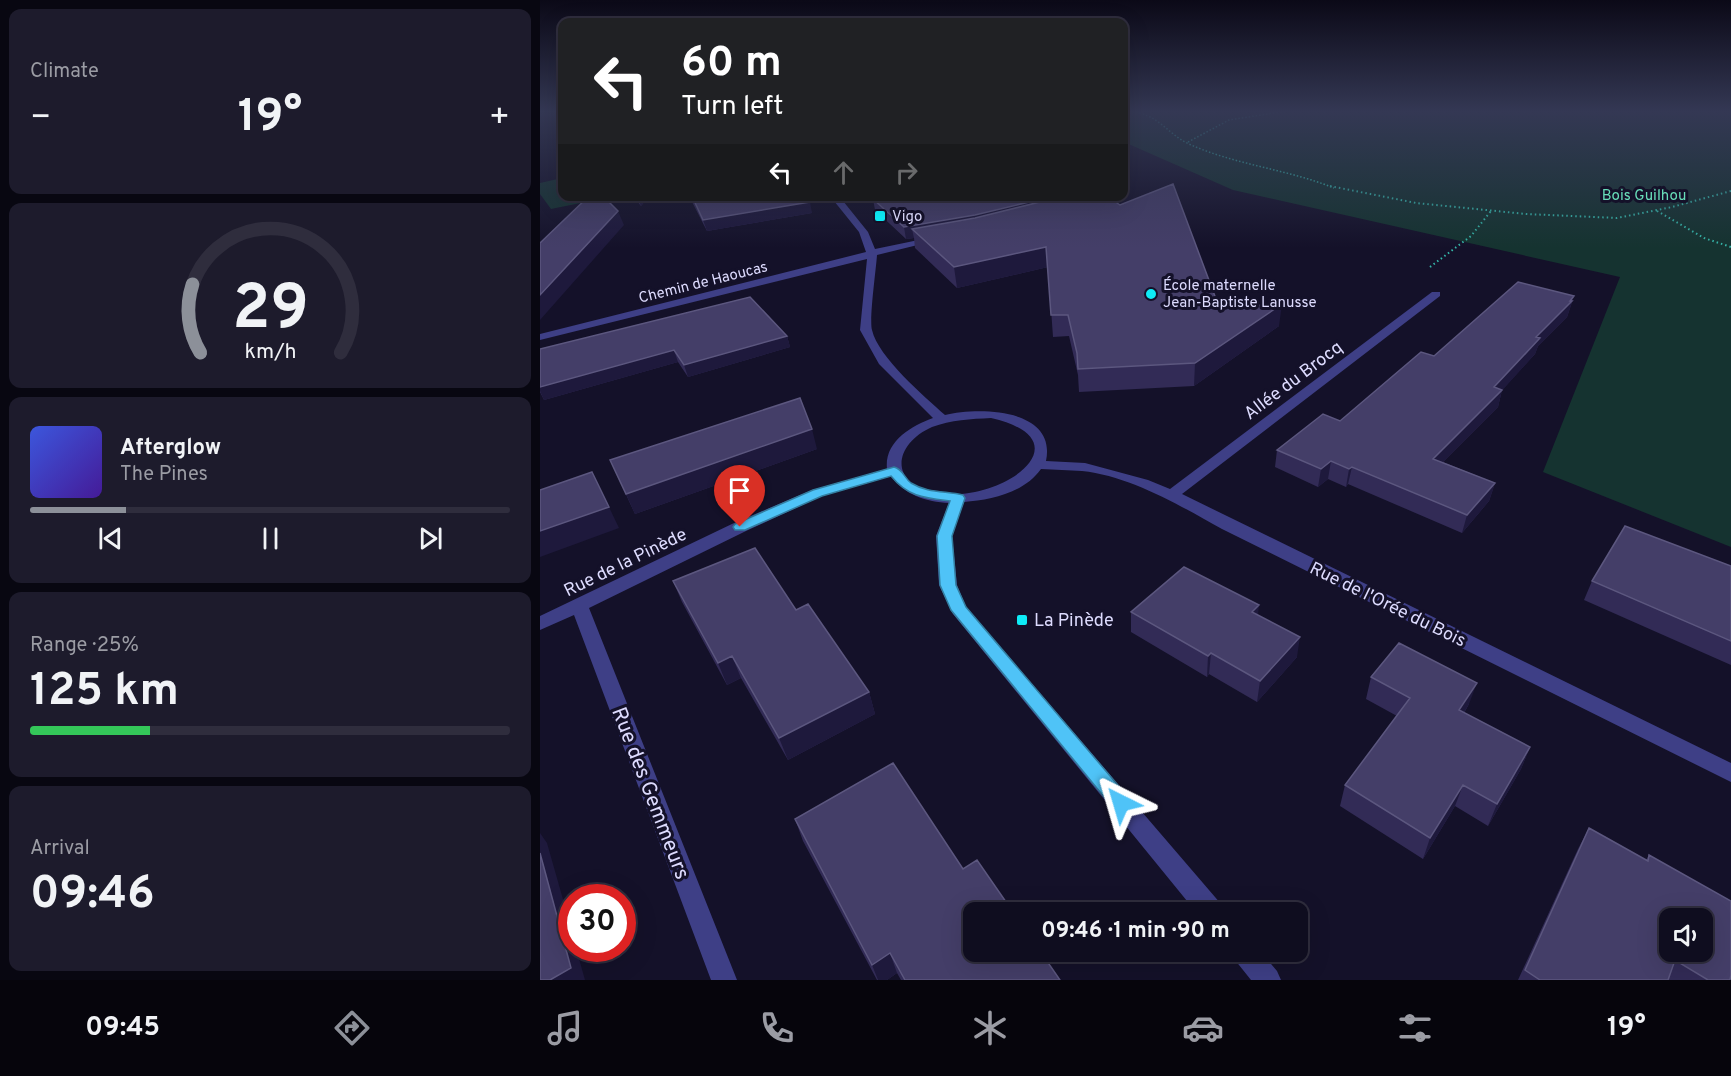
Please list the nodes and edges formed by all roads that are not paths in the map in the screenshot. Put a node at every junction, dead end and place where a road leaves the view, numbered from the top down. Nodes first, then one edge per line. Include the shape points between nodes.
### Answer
1 (838, 201) edge
2 (945, 238) edge
3 (872, 255) junction
4 (1436, 294) dead end
5 (540, 337) edge
6 (942, 419) junction
7 (1037, 465) junction
8 (894, 471) junction
9 (1172, 495) junction
10 (958, 498) junction
11 (579, 606) junction
12 (540, 624) edge
13 (1731, 772) edge
14 (1204, 902) edge
15 (1253, 962) edge
16 (724, 980) edge
17 (1269, 980) edge

1 - 3 street via 863,232
2 - 3 street, Chemin de Haoucas via 891,247
3 - 5 street, Chemin de Haoucas
3 - 6 street via 866,330 883,361
4 - 9 street, Allée du Brocq
6 - 7 street via 991,414 1029,427 1042,450
6 - 8 street via 916,430 902,442 893,456
7 - 9 street, Rue de l'Orée du Bois via 1085,467
7 - 10 street via 1011,486 986,495
8 - 10 street via 906,485 925,494
8 - 11 street, Rue de la Pinède via 817,493
9 - 13 street, Rue de l'Orée du Bois
10 - 14 street via 944,536 948,585 959,610
11 - 12 street, Rue de la Pinède
11 - 16 street, Rue des Gemmeurs
15 - 17 street

